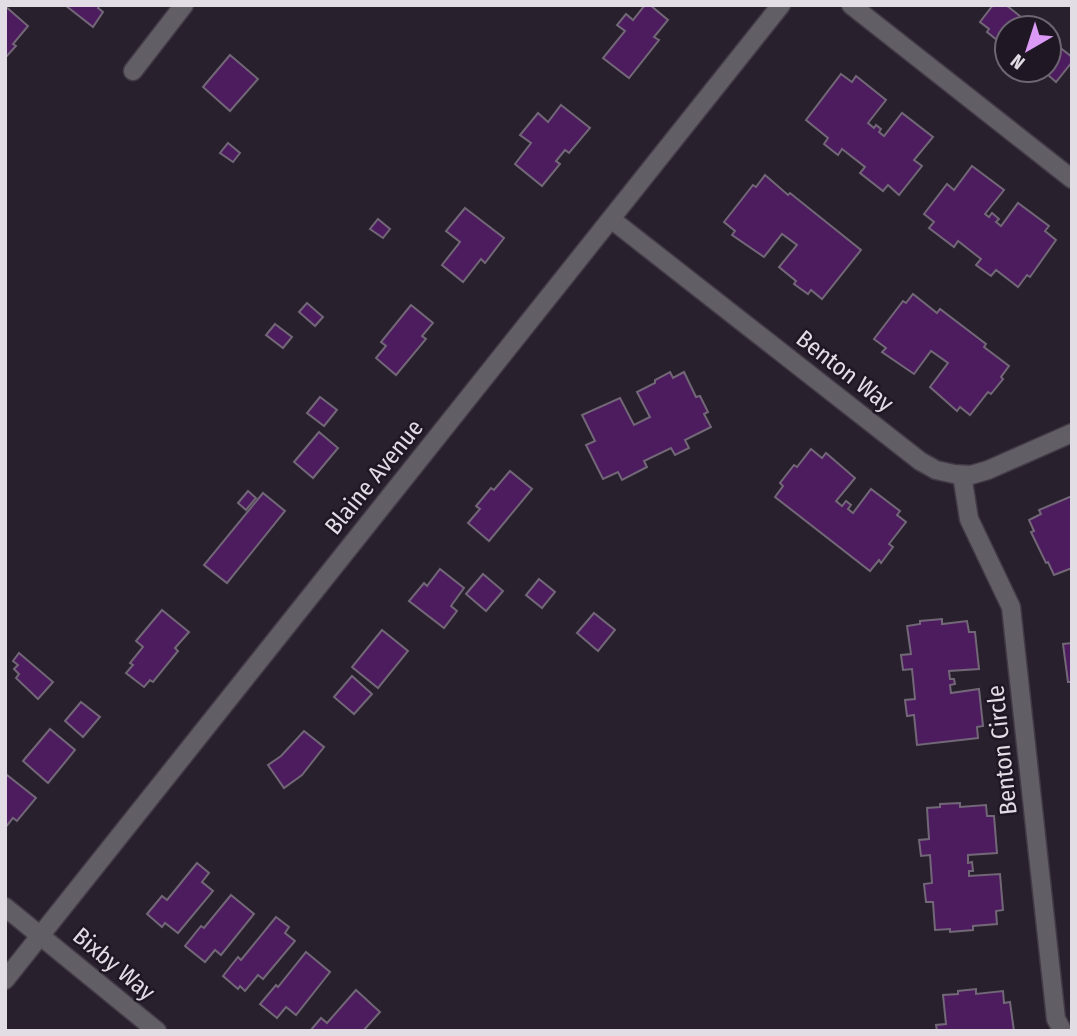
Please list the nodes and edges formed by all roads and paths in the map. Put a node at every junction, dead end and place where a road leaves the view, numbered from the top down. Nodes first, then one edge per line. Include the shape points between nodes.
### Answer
1 (184, 5) edge
2 (781, 5) edge
3 (851, 5) edge
4 (133, 71) dead end
5 (1072, 179) edge
6 (611, 219) junction
7 (1072, 433) edge
8 (962, 475) junction
9 (5, 907) edge
10 (41, 935) junction
11 (5, 980) edge
12 (1064, 1028) edge
13 (157, 1031) edge

1 - 4 street
2 - 6 street, Blaine Avenue
3 - 5 street
6 - 8 street, Benton Way via 920,461
6 - 10 street, Blaine Avenue
7 - 8 street, Benton Way via 988,470
8 - 12 street, Benton Circle via 970,519 1012,607 1056,1019
9 - 10 street, Bixby Way
10 - 11 street, Blaine Avenue
10 - 13 street, Bixby Way

